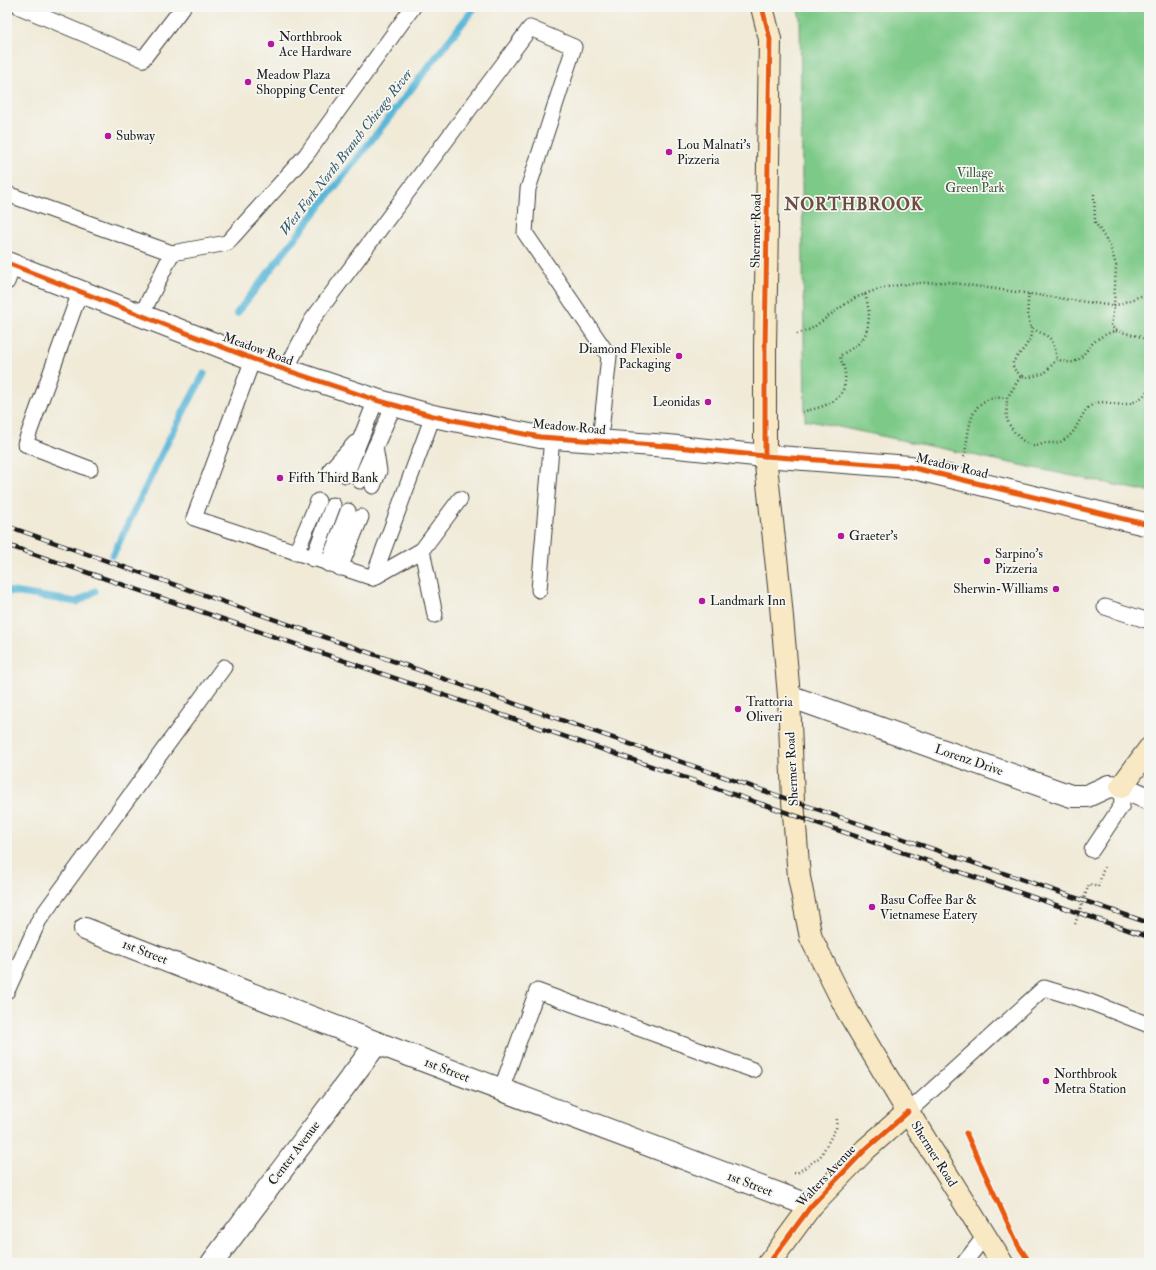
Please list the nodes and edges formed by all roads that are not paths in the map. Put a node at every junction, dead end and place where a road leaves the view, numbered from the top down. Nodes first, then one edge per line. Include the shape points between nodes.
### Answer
1 (20, 7) edge
2 (184, 7) edge
3 (413, 7) edge
4 (762, 7) edge
5 (7, 194) edge
6 (172, 253) junction
7 (9, 270) edge
8 (80, 292) junction
9 (141, 316) junction
10 (253, 359) junction
11 (285, 371) junction
12 (385, 402) junction
13 (433, 416) junction
14 (362, 436) junction
15 (552, 437) junction
16 (600, 441) junction
17 (765, 456) junction
18 (90, 469) dead end
19 (331, 469) dead end
20 (346, 475) dead end
21 (366, 484) dead end
22 (460, 499) dead end
23 (318, 501) dead end
24 (333, 505) dead end
25 (354, 514) dead end
26 (1149, 525) edge
27 (422, 550) junction
28 (296, 553) junction
29 (313, 559) junction
30 (334, 566) junction
31 (373, 578) junction
32 (539, 590) dead end
33 (1105, 608) dead end
34 (435, 615) dead end
35 (1149, 620) edge
36 (224, 667) dead end
37 (789, 696) junction
38 (1149, 748) edge
39 (1120, 788) junction
40 (1149, 799) edge
41 (1092, 850) dead end
42 (85, 929) dead end
43 (7, 991) edge
44 (1149, 1026) edge
45 (377, 1044) junction
46 (753, 1070) dead end
47 (501, 1090) junction
48 (908, 1112) junction
49 (811, 1206) junction
50 (985, 1236) junction
51 (212, 1263) edge
52 (769, 1263) edge
53 (964, 1263) edge
54 (1002, 1263) edge

1 - 2 lane via 143,59
3 - 6 lane via 306,155 227,243
4 - 17 main road, Shermer Road via 770,39
5 - 6 lane
6 - 9 lane
7 - 8 street, Meadow Road
8 - 9 street, Meadow Road
8 - 18 lane via 24,444
9 - 10 street, Meadow Road
10 - 11 street, Meadow Road
10 - 28 lane via 194,518
11 - 12 street, Meadow Road
11 - 16 lane via 312,320 530,28 574,47 528,189 525,233 609,356
12 - 13 street, Meadow Road
12 - 14 lane
12 - 21 lane
13 - 15 street, Meadow Road
13 - 31 lane
14 - 19 lane
14 - 20 lane
15 - 16 street, Meadow Road
15 - 32 lane
16 - 17 street, Meadow Road
17 - 26 street, Meadow Road via 910,467
17 - 37 main road, Shermer Road
22 - 27 lane
23 - 28 lane
24 - 29 lane
25 - 30 lane
27 - 31 lane
27 - 34 lane
28 - 29 lane
29 - 30 lane
30 - 31 lane
33 - 35 lane
36 - 43 lane via 39,920
37 - 39 street, Lorenz Drive via 1071,796 1088,796 1109,786
37 - 48 main road, Shermer Road via 799,876 811,938 847,1010
38 - 39 main road
39 - 40 street, Lorenz Drive
39 - 41 lane via 1122,805
42 - 45 street, 1st Street
44 - 48 lane via 1090,1002 1044,988
45 - 47 street, 1st Street
45 - 51 street, Center Avenue
46 - 47 lane via 536,991
47 - 49 street, 1st Street
48 - 49 main road, Walters Avenue via 866,1149
48 - 50 main road, Shermer Road
49 - 52 main road, Walters Avenue
50 - 53 lane
50 - 54 main road, Shermer Road

